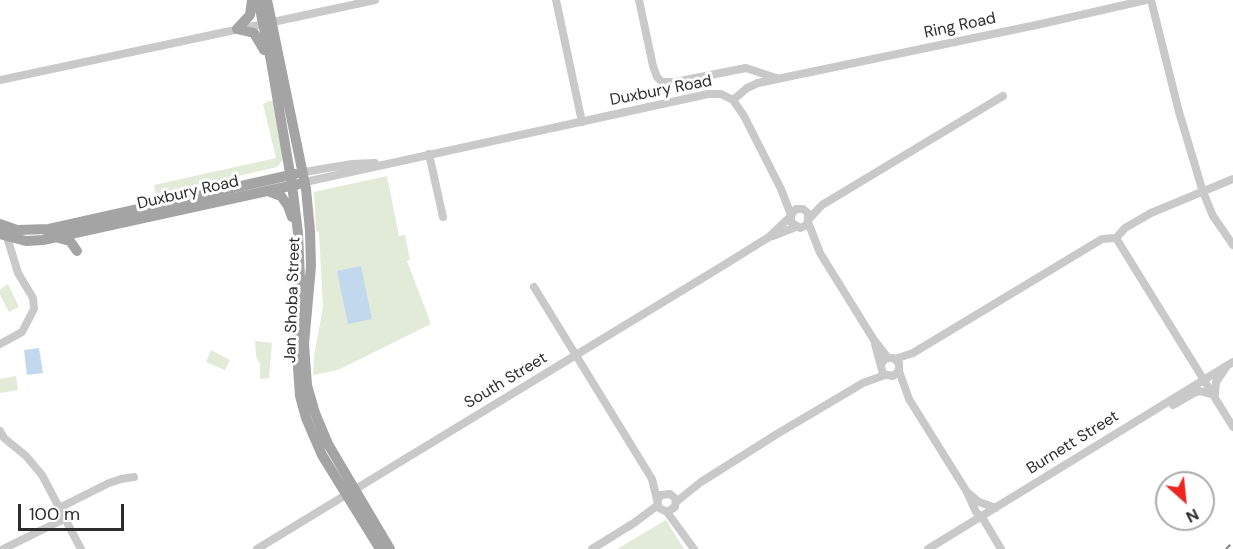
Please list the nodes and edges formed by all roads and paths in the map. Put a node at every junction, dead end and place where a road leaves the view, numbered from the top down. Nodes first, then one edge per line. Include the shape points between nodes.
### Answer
1 (252, 0) edge
2 (258, 0) edge
3 (265, 0) edge
4 (375, 0) edge
5 (556, 0) edge
6 (639, 0) edge
7 (1148, 0) edge
8 (268, 23) junction
9 (237, 29) junction
10 (271, 63) junction
11 (779, 79) junction
12 (0, 80) edge
13 (1003, 96) dead end
14 (733, 100) junction
15 (582, 122) junction
16 (429, 153) junction
17 (305, 177) junction
18 (1233, 179) edge
19 (291, 180) junction
20 (781, 189) junction
21 (267, 190) junction
22 (1203, 192) junction
23 (822, 205) junction
24 (801, 209) junction
25 (112, 215) junction
26 (790, 216) junction
27 (443, 217) dead end
28 (809, 220) junction
29 (0, 224) edge
30 (798, 227) junction
31 (39, 231) junction
32 (80, 233) junction
33 (298, 233) junction
34 (4, 236) edge
35 (57, 237) junction
36 (769, 237) junction
37 (1116, 238) junction
38 (1233, 245) edge
39 (77, 251) dead end
40 (820, 253) junction
41 (534, 287) dead end
42 (0, 344) edge
43 (913, 353) junction
44 (576, 355) junction
45 (1231, 363) edge
46 (887, 367) junction
47 (899, 369) junction
48 (1204, 379) junction
49 (1215, 396) junction
50 (909, 399) junction
51 (1136, 421) junction
52 (1233, 427) edge
53 (0, 431) edge
54 (134, 477) dead end
55 (651, 479) junction
56 (701, 482) junction
57 (967, 492) junction
58 (351, 493) junction
59 (668, 494) junction
60 (676, 504) junction
61 (661, 507) junction
62 (59, 508) junction
63 (996, 508) junction
64 (982, 517) junction
65 (64, 519) junction
66 (688, 538) junction
67 (3, 549) edge
68 (81, 549) edge
69 (257, 549) edge
70 (380, 549) edge
71 (390, 549) edge
72 (592, 549) edge
73 (694, 549) edge
74 (928, 549) edge
75 (1001, 549) edge

1 - 9 main road via 250,15
2 - 8 main road, Jan Shoba Street
3 - 8 main road, Jan Shoba Street
4 - 8 street
5 - 15 street
6 - 11 street via 653,66 662,82 746,68
7 - 11 street, Ring Road
7 - 22 street, Ring Road
8 - 9 street
8 - 10 main road
8 - 17 main road, Jan Shoba Street
9 - 10 main road via 254,33
9 - 12 street
10 - 19 main road, Jan Shoba Street
11 - 14 street, Ring Road via 752,85
13 - 23 street
14 - 15 street, Duxbury Road via 721,94 708,94
14 - 20 street
15 - 16 street, Duxbury Road
16 - 17 street, Duxbury Road via 382,164 352,164
16 - 27 street
17 - 19 main road, Duxbury Road
17 - 58 main road, Jan Shoba Street via 311,266 304,344 307,385 312,406
18 - 22 street
19 - 21 main road, Duxbury Road
19 - 25 main road, Duxbury Road
19 - 33 main road, Jan Shoba Street
20 - 24 street
20 - 26 street
21 - 32 main road, Duxbury Road
21 - 33 main road via 285,201
22 - 37 street via 1151,213
22 - 38 street, Ring Road via 1213,216
23 - 24 street
23 - 28 street
24 - 26 street
24 - 28 street via 808,213
25 - 31 main road, Duxbury Road
25 - 32 main road via 93,222
26 - 30 street
26 - 36 street, South Street
28 - 30 street
28 - 40 street
29 - 31 main road, Duxbury Road
30 - 36 street, South Street
30 - 40 street
31 - 32 main road via 71,229
32 - 35 main road, Duxbury Road
33 - 58 main road, Jan Shoba Street via 296,340 300,396 315,442
34 - 35 main road, Duxbury Road via 26,241
34 - 42 street via 33,298 34,309 26,327
35 - 39 main road via 70,241
36 - 44 street, South Street
37 - 43 street via 1102,239
37 - 48 street
40 - 46 street
41 - 44 street
43 - 46 street
43 - 47 street
44 - 55 street
44 - 58 street, South Street
45 - 48 street, Burnett Street
45 - 49 street via 1216,382
46 - 47 street
46 - 50 street
46 - 56 street
47 - 50 street
48 - 49 street
48 - 51 street, Burnett Street
49 - 51 street via 1200,391
49 - 52 street
50 - 57 street
51 - 63 street, Burnett Street
53 - 62 street via 33,464
54 - 62 street via 109,483
55 - 59 street
55 - 61 street
56 - 59 street
56 - 60 street
57 - 63 street
57 - 64 street
58 - 69 street, South Street
58 - 70 main road, Jan Shoba Street
58 - 71 main road, Jan Shoba Street
59 - 60 street
59 - 61 street via 661,495
60 - 61 street
60 - 66 street
61 - 66 street
61 - 72 street
62 - 65 street
63 - 64 street, Burnett Street
64 - 74 street, Burnett Street
64 - 75 street
65 - 67 street
65 - 68 street
66 - 73 street

